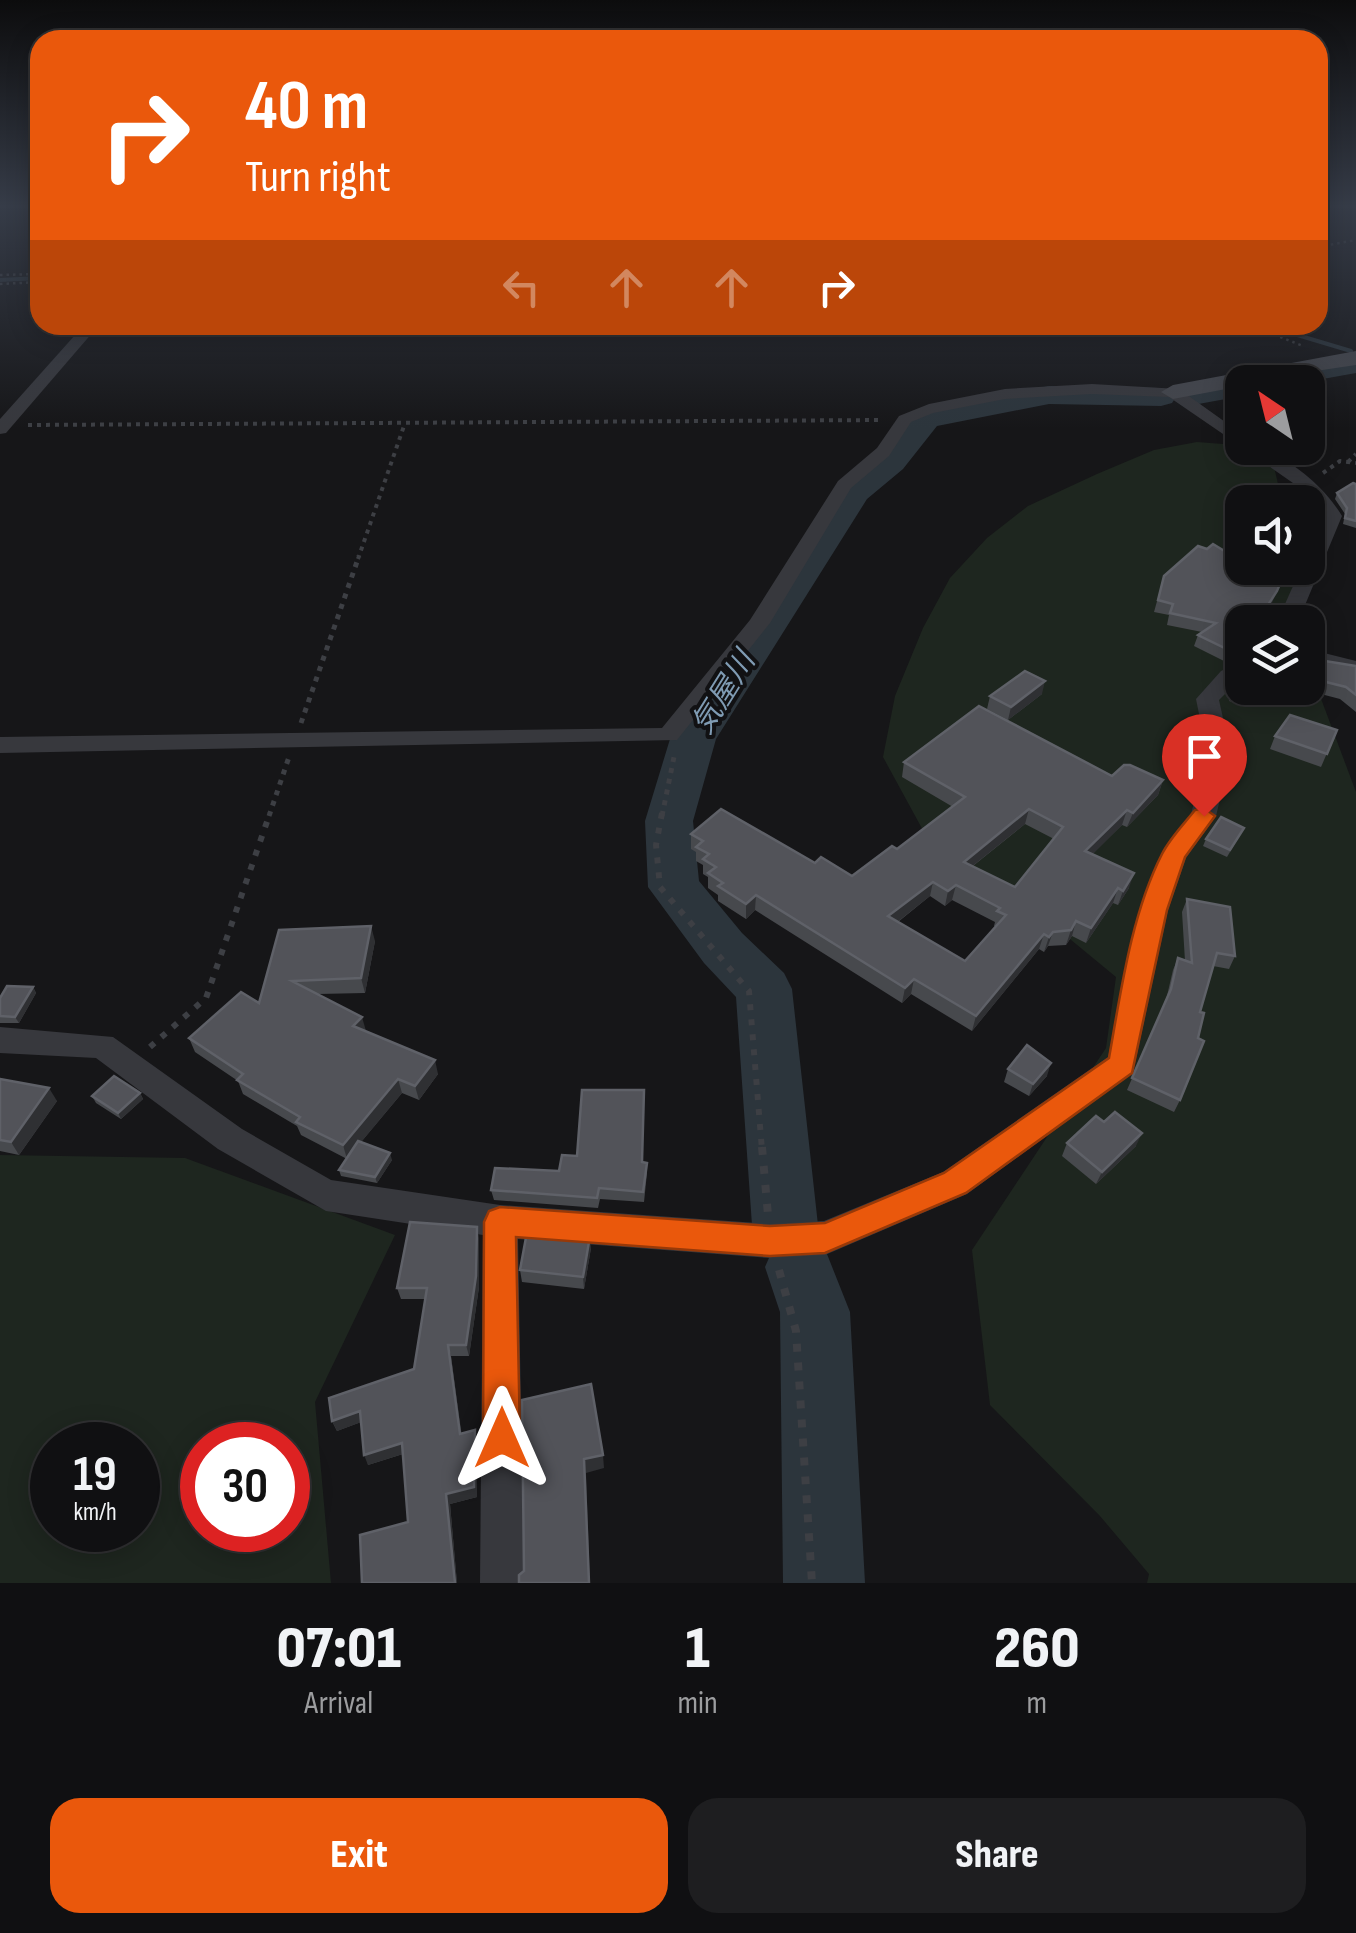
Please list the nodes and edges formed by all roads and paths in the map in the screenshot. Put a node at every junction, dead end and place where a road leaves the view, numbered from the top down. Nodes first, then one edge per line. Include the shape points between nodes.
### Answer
1 (30, 282) edge
2 (0, 284) edge
3 (83, 335) edge
4 (1279, 335) edge
5 (1347, 359) edge
6 (1173, 392) junction
7 (906, 420) junction
8 (1, 427) edge
9 (1225, 430) edge
10 (1356, 454) edge
11 (1348, 462) junction
12 (1356, 463) edge
13 (1277, 465) edge
14 (1306, 484) junction
15 (1295, 605) edge
16 (1325, 660) edge
17 (1356, 668) edge
18 (1225, 683) edge
19 (669, 735) junction
20 (0, 744) edge
21 (0, 1040) edge
22 (500, 1222) junction
23 (770, 1241) junction
24 (502, 1583) edge
25 (812, 1583) edge

1 - 2 path
3 - 8 street
4 - 5 path
5 - 6 street
6 - 7 street via 1005,394 930,408
6 - 9 street
7 - 8 path
7 - 19 street via 883,452 844,485 759,623
10 - 11 path
11 - 12 path
11 - 14 path
13 - 14 street
14 - 15 street via 1333,516
16 - 17 street
18 - 23 street via 1207,698 1219,754 1204,816 1174,855 1154,910 1122,1064 955,1183 825,1238
19 - 20 street
19 - 23 path via 676,749 656,845 660,887 749,991
21 - 22 street via 102,1046 230,1139 326,1195
22 - 23 street
22 - 24 street
23 - 25 path via 796,1331

